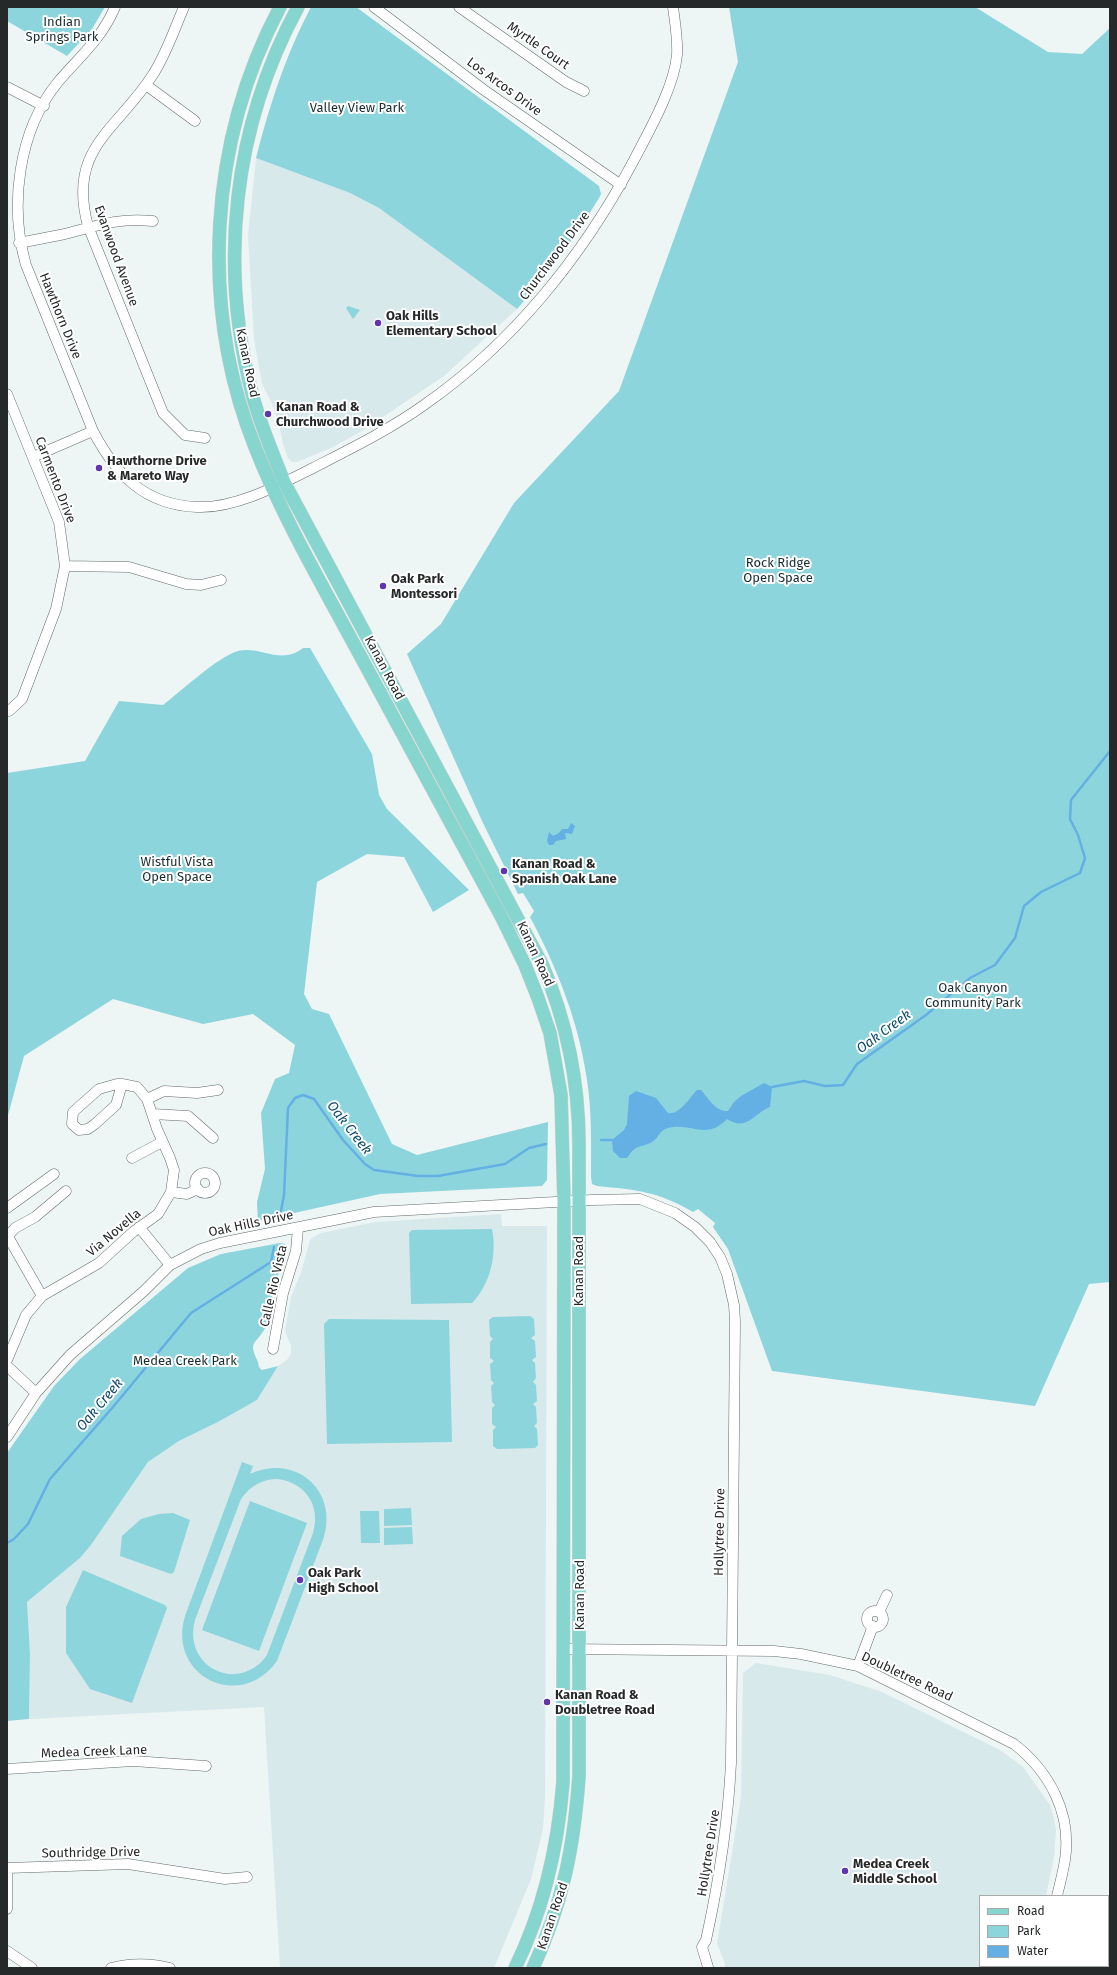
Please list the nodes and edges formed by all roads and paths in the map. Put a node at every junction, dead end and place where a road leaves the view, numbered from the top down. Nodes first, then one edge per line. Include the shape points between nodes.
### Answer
1 (115, 7) edge
2 (184, 7) edge
3 (280, 7) edge
4 (298, 7) edge
5 (459, 7) edge
6 (673, 7) edge
7 (376, 8) edge
8 (146, 85) junction
9 (7, 87) edge
10 (584, 90) dead end
11 (44, 106) junction
12 (196, 121) dead end
13 (621, 185) junction
14 (153, 221) dead end
15 (88, 226) junction
16 (19, 243) junction
17 (7, 394) edge
18 (93, 431) junction
19 (205, 438) dead end
20 (33, 457) junction
21 (284, 482) junction
22 (272, 487) junction
23 (65, 566) junction
24 (220, 580) dead end
25 (9, 711) dead end
26 (122, 1084) junction
27 (218, 1090) dead end
28 (147, 1099) junction
29 (153, 1114) junction
30 (213, 1138) dead end
31 (162, 1142) junction
32 (132, 1158) dead end
33 (54, 1174) dead end
34 (198, 1190) dead end
35 (66, 1191) dead end
36 (171, 1192) junction
37 (578, 1200) junction
38 (564, 1202) junction
39 (7, 1208) edge
40 (139, 1227) junction
41 (298, 1228) junction
42 (8, 1235) edge
43 (170, 1265) junction
44 (42, 1296) junction
45 (273, 1349) dead end
46 (7, 1360) edge
47 (7, 1366) edge
48 (36, 1393) junction
49 (7, 1437) edge
50 (887, 1594) dead end
51 (564, 1649) junction
52 (580, 1650) junction
53 (732, 1650) junction
54 (858, 1666) junction
55 (206, 1766) dead end
56 (7, 1769) edge
57 (7, 1869) edge
58 (247, 1877) dead end
59 (544, 1895) junction
60 (1057, 1895) edge
61 (7, 1909) edge
62 (7, 1951) edge
63 (535, 1965) edge
64 (708, 1967) edge
65 (32, 1968) edge
66 (111, 1968) edge
67 (170, 1968) edge
68 (515, 1968) edge

1 - 11 street, Hawthorn Drive via 91,48 58,83
2 - 8 street, Evanwood Avenue via 160,62
3 - 22 main road, Kanan Road via 256,57 236,122 223,185 219,256 224,326 231,370 255,447
4 - 21 main road, Kanan Road via 271,62 254,113 242,158 235,222 235,292 245,362 265,434
5 - 10 street, Myrtle Court via 566,82
6 - 13 street, Churchwood Drive via 678,39 674,74
7 - 13 street, Los Arcos Drive via 484,90
8 - 12 street
8 - 15 street, Evanwood Avenue via 103,135 89,160 82,195
9 - 11 street
11 - 16 street, Hawthorn Drive via 28,139 20,172 16,207
13 - 21 street, Churchwood Drive via 585,242 552,286 515,327 473,367 425,404 385,430
14 - 15 street via 111,221
15 - 16 street via 65,234
15 - 19 street, Evanwood Avenue via 163,413 185,436
16 - 18 street, Hawthorn Drive
17 - 20 street, Carmento Drive
18 - 20 street
18 - 22 street, Hawthorn Drive via 105,453 122,475 143,491 170,503 196,507 224,505
20 - 23 street, Carmento Drive via 59,522
21 - 22 street, Hawthorn Drive
21 - 37 main road, Kanan Road via 550,982 565,1030 576,1089 579,1120
22 - 38 main road, Kanan Road via 501,916 536,992 550,1033 558,1072
23 - 24 street via 129,568 186,584 200,585
23 - 25 street, Carmento Drive via 56,609 22,699
26 - 26 street via 99,1089 73,1112 72,1124 75,1128 88,1129 116,1105
26 - 28 street via 137,1087
27 - 28 street via 197,1093 164,1091
28 - 29 street, Via Novella
29 - 30 street via 188,1116
29 - 31 street, Via Novella
31 - 32 street
31 - 36 street, Via Novella via 174,1170
33 - 39 street
34 - 36 street via 188,1194
35 - 42 street via 36,1217 15,1228
36 - 40 street, Via Novella via 158,1214
37 - 38 street, Oak Hills Drive
37 - 52 main road, Kanan Road
37 - 53 street, Hollytree Drive via 640,1199 675,1213 710,1242 727,1274 735,1321
38 - 41 street, Oak Hills Drive via 387,1210
38 - 51 main road, Kanan Road
40 - 43 street
40 - 44 street, Via Novella via 99,1263
41 - 43 street, Oak Hills Drive via 220,1243 201,1249
41 - 45 street, Calle Rio Vista via 296,1251 283,1293
42 - 44 street
43 - 48 street, Oak Hills Drive via 70,1355
44 - 46 street, Via Novella via 26,1315
47 - 48 street
48 - 49 street, Oak Hills Drive
50 - 54 street via 879,1612 868,1615 869,1623 873,1626
51 - 52 street, Doubletree Road
51 - 59 main road, Kanan Road via 561,1802 556,1844
52 - 53 street, Doubletree Road
52 - 63 main road, Kanan Road via 579,1776 576,1816 564,1888
53 - 54 street, Doubletree Road via 801,1654
53 - 64 street, Hollytree Drive via 729,1808 713,1908 702,1947
54 - 60 street, Doubletree Road via 1014,1744 1032,1759 1053,1788 1065,1824 1065,1859
55 - 56 street, Medea Creek Lane via 133,1761
57 - 58 street, Southridge Drive via 128,1864 225,1879
57 - 61 street
59 - 63 main road via 548,1899 549,1907 535,1943
59 - 68 main road, Kanan Road
62 - 65 street
66 - 67 street via 132,1964

